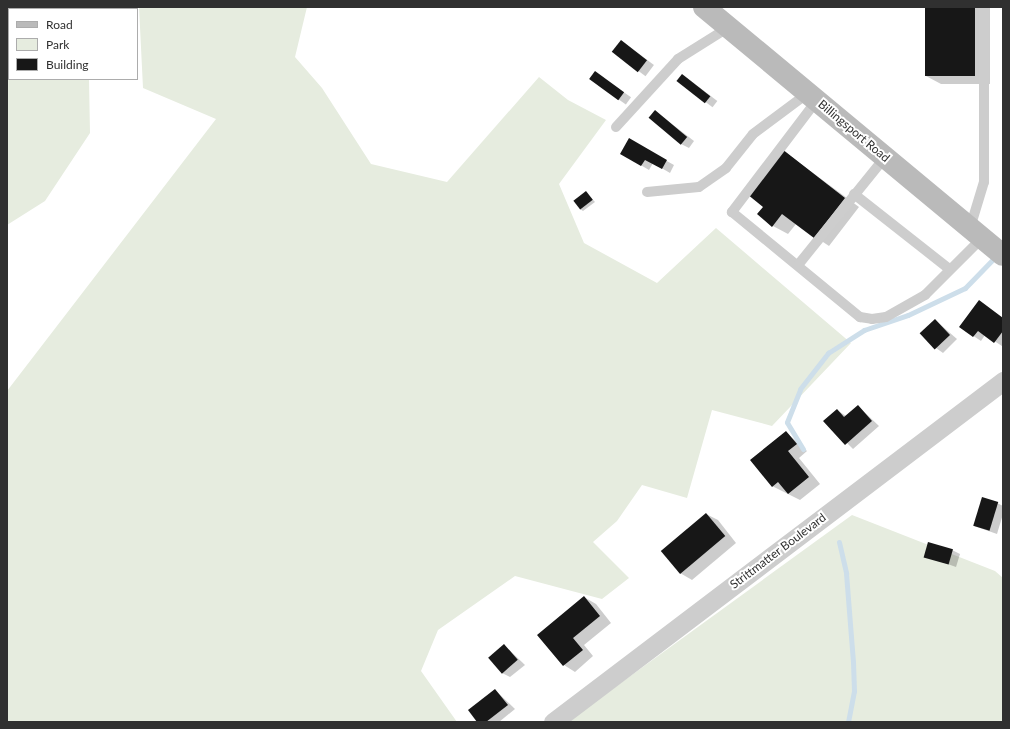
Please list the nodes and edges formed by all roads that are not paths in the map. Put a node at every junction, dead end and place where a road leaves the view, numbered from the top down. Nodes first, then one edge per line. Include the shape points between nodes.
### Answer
1 (704, 7) edge
2 (984, 7) edge
3 (729, 27) junction
4 (812, 97) junction
5 (616, 127) dead end
6 (885, 157) junction
7 (647, 192) dead end
8 (854, 194) junction
9 (986, 241) edge
10 (798, 266) junction
11 (948, 268) junction
12 (1003, 381) edge
13 (553, 722) edge

1 - 3 street, Billingsport Road
2 - 9 lane
3 - 4 street, Billingsport Road
3 - 5 lane via 678,59
4 - 6 street, Billingsport Road
4 - 7 lane via 753,134 726,168 699,187
4 - 10 lane via 732,212
6 - 8 lane
6 - 9 street, Billingsport Road
8 - 10 lane
8 - 11 lane
9 - 11 lane
10 - 11 lane via 860,317 872,319 886,317 925,295
12 - 13 street, Strittmatter Boulevard

